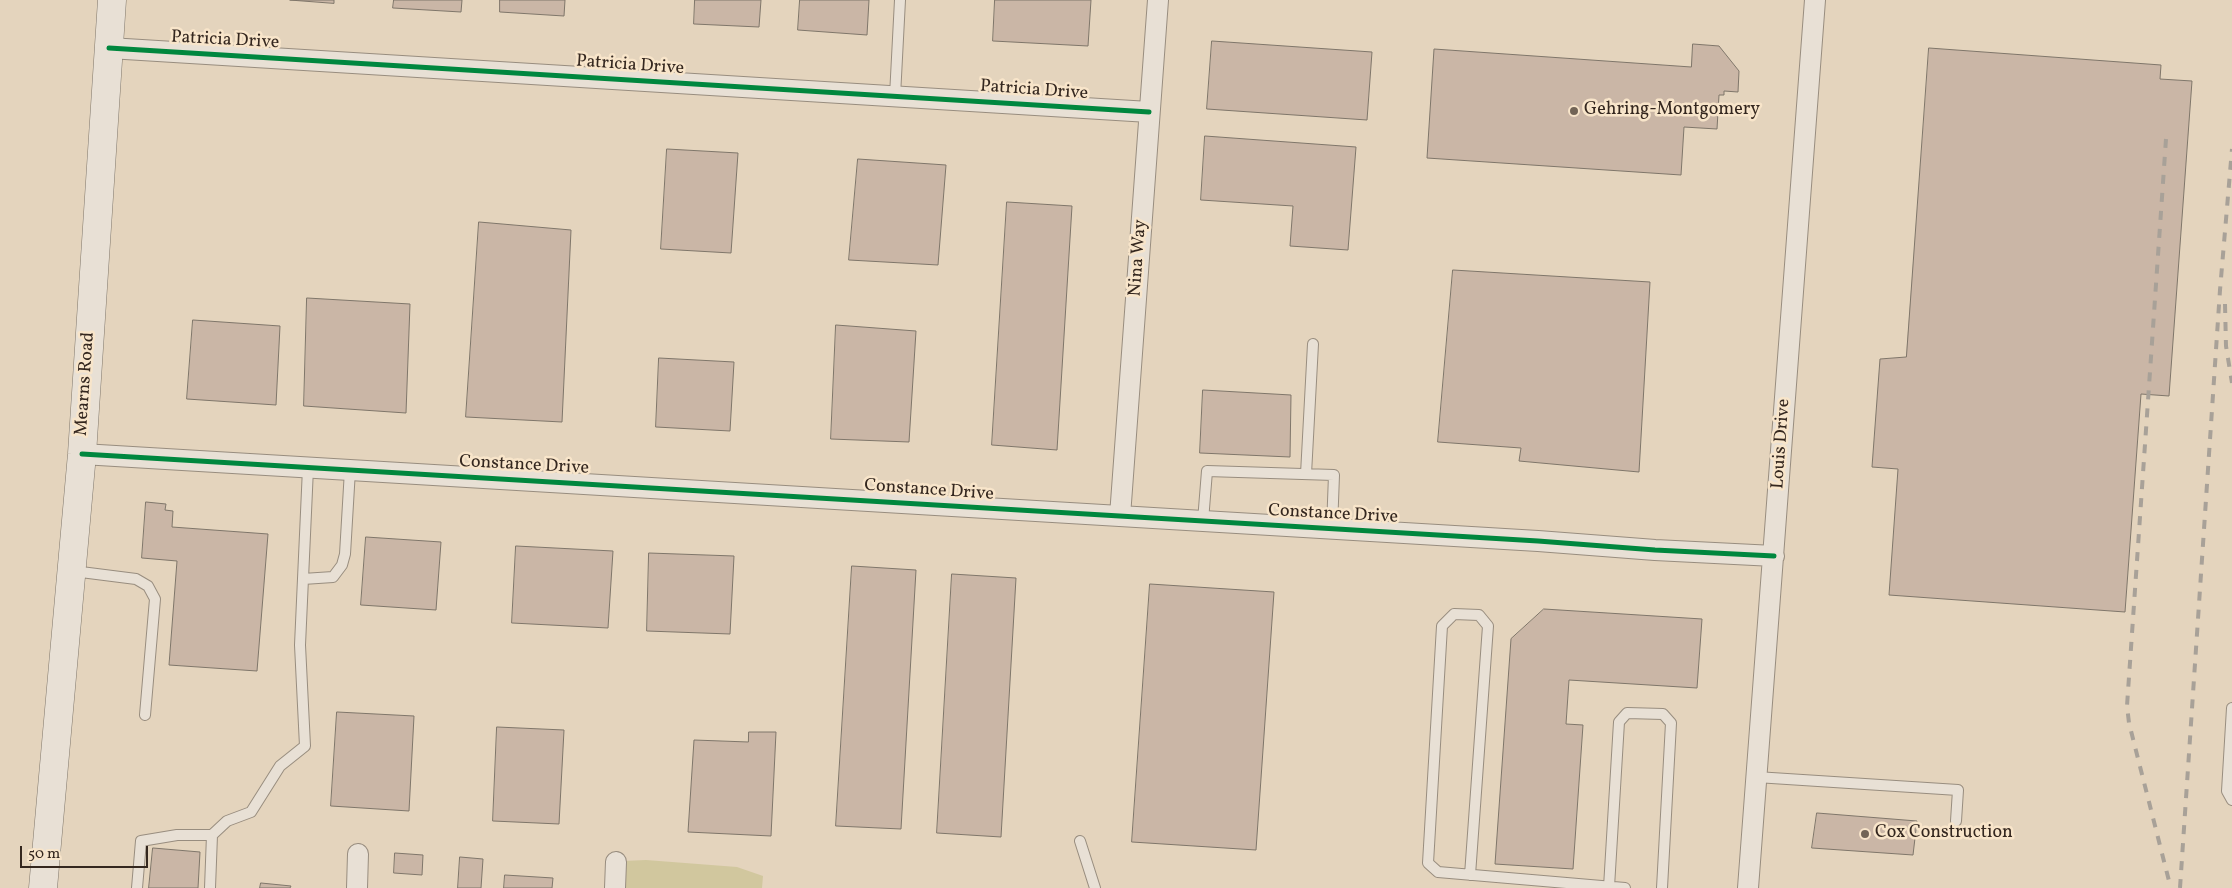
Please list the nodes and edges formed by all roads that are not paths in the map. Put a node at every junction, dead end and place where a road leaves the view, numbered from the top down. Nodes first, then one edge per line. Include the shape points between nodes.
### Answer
1 (112, 0) edge
2 (900, 0) edge
3 (1158, 0) edge
4 (1815, 0) edge
5 (109, 48) junction
6 (895, 96) junction
7 (1149, 112) junction
8 (1313, 344) dead end
9 (82, 454) junction
10 (308, 468) junction
11 (350, 470) junction
12 (1306, 474) junction
13 (1120, 516) junction
14 (1203, 520) junction
15 (1332, 528) junction
16 (1774, 556) junction
17 (72, 571) junction
18 (303, 579) junction
19 (2232, 708) edge
20 (145, 715) dead end
21 (1756, 776) junction
22 (2232, 800) edge
23 (1956, 821) dead end
24 (212, 835) junction
25 (1080, 841) dead end
26 (358, 854) dead end
27 (616, 862) dead end
28 (1470, 875) junction
29 (1609, 887) edge
30 (43, 888) edge
31 (137, 888) edge
32 (210, 888) edge
33 (357, 888) edge
34 (615, 888) edge
35 (1095, 888) edge
36 (1624, 888) edge
37 (1662, 888) edge
38 (1748, 888) edge

1 - 5 street, Mearns Road
2 - 6 lane
3 - 7 street, Nina Way
4 - 16 street, Louis Drive
5 - 6 street, Patricia Drive
5 - 9 street, Mearns Road
6 - 7 street, Patricia Drive
7 - 13 street, Nina Way
8 - 12 lane
9 - 10 street, Constance Drive
9 - 17 street, Mearns Road
10 - 11 street, Constance Drive
10 - 18 lane
11 - 13 street, Constance Drive
11 - 18 lane via 342,565 333,577
12 - 14 lane via 1207,471
12 - 15 lane via 1334,475
13 - 14 street, Constance Drive
14 - 15 street, Constance Drive
15 - 16 street, Constance Drive
16 - 21 street, Louis Drive
17 - 20 lane via 136,579 148,586 155,599
17 - 30 street, Mearns Road
18 - 24 lane via 300,645 304,746 280,766 251,812 227,821
19 - 22 lane via 2227,791
21 - 23 lane via 1958,790
21 - 38 street, Louis Drive
24 - 31 lane via 177,835 141,841
24 - 32 lane
25 - 35 lane
26 - 33 street
27 - 34 street
28 - 28 lane via 1438,872 1428,863 1442,626 1454,614 1479,615 1488,626
28 - 29 lane
29 - 36 lane
29 - 37 lane via 1619,722 1627,713 1663,714 1671,723

